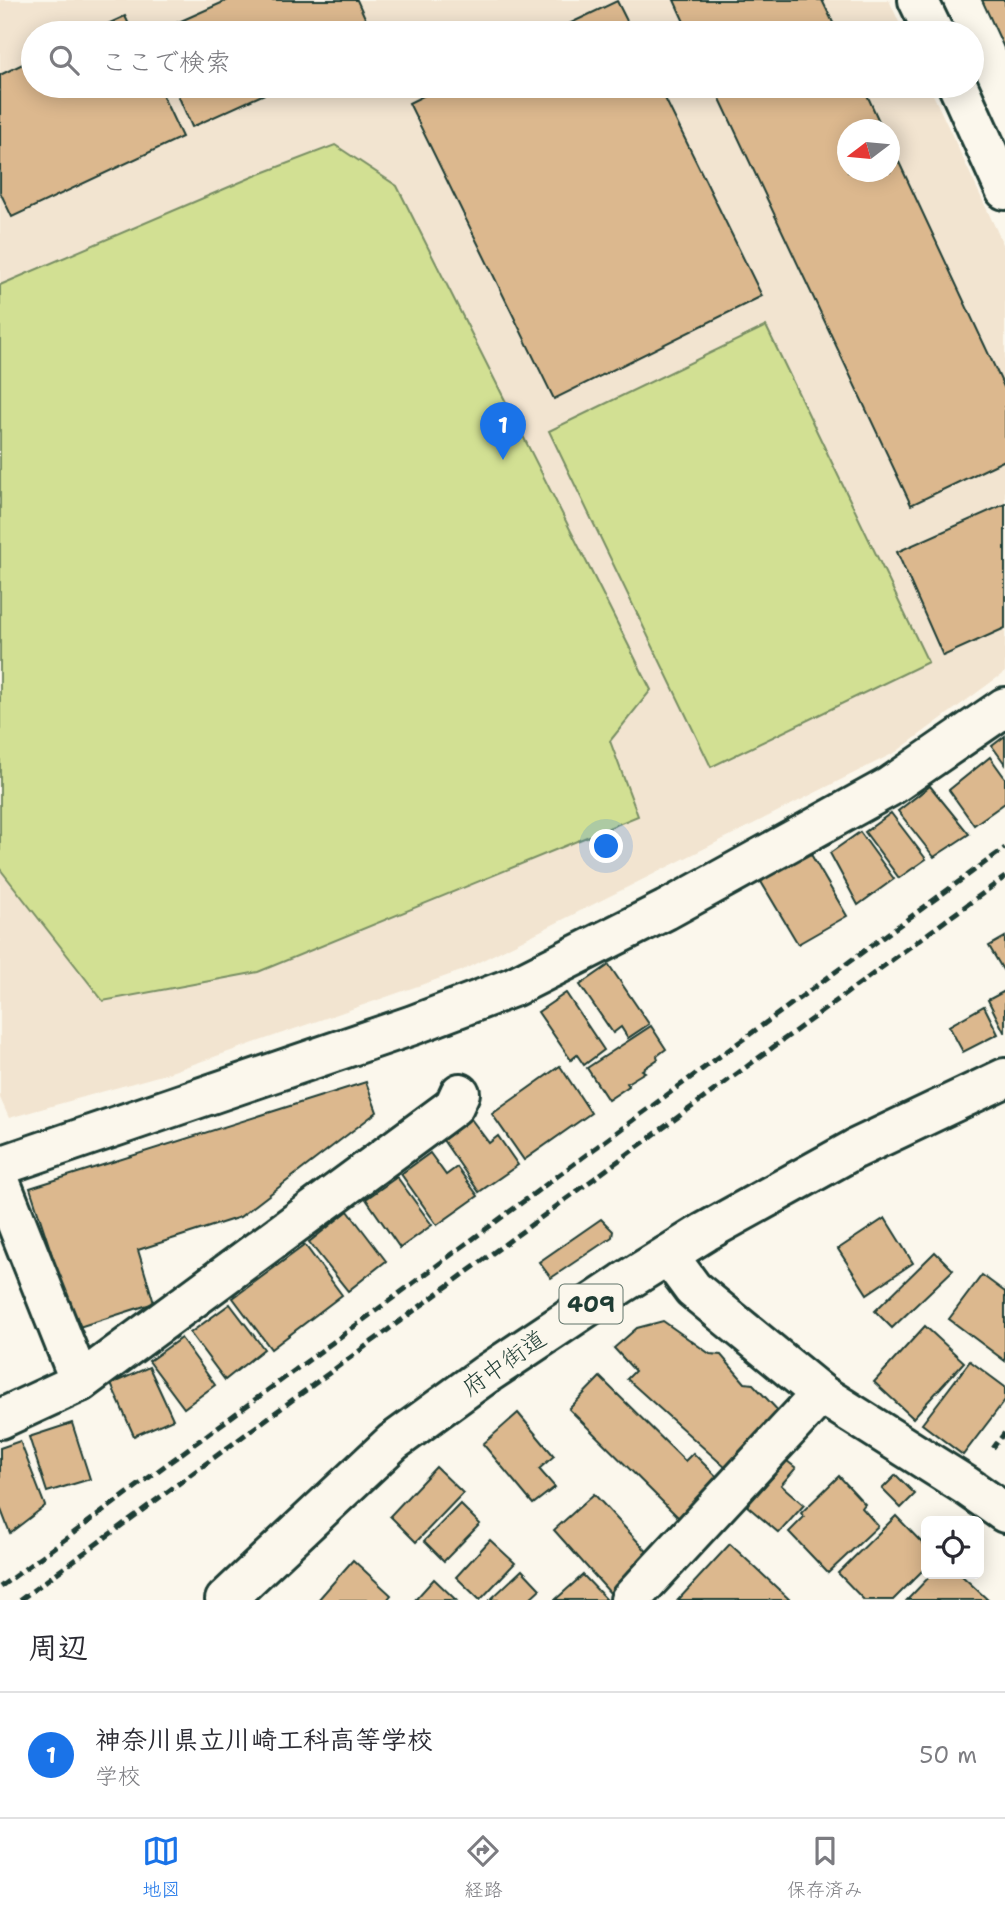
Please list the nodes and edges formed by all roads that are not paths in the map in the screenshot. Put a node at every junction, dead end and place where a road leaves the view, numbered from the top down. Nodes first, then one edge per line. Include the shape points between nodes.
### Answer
1 (918, 0) edge
2 (928, 21) edge
3 (963, 98) edge
4 (1005, 190) edge
5 (1005, 706) edge
6 (1005, 1078) edge
7 (460, 1093) dead end
8 (0, 1166) edge
9 (0, 1181) edge
10 (668, 1255) junction
11 (80, 1382) junction
12 (821, 1394) junction
13 (0, 1419) edge
14 (1005, 1513) edge
15 (225, 1600) edge
16 (629, 1600) edge

1 - 2 main road
3 - 4 main road
5 - 8 main road via 889,787 666,910 513,987
6 - 10 main road, 府中街道 / 409 via 855,1149
7 - 11 main road via 454,1106
9 - 11 main road
10 - 12 main road via 693,1289
10 - 15 main road, 府中街道 / 409 via 485,1375 393,1442
11 - 13 main road
12 - 14 main road
12 - 16 main road

